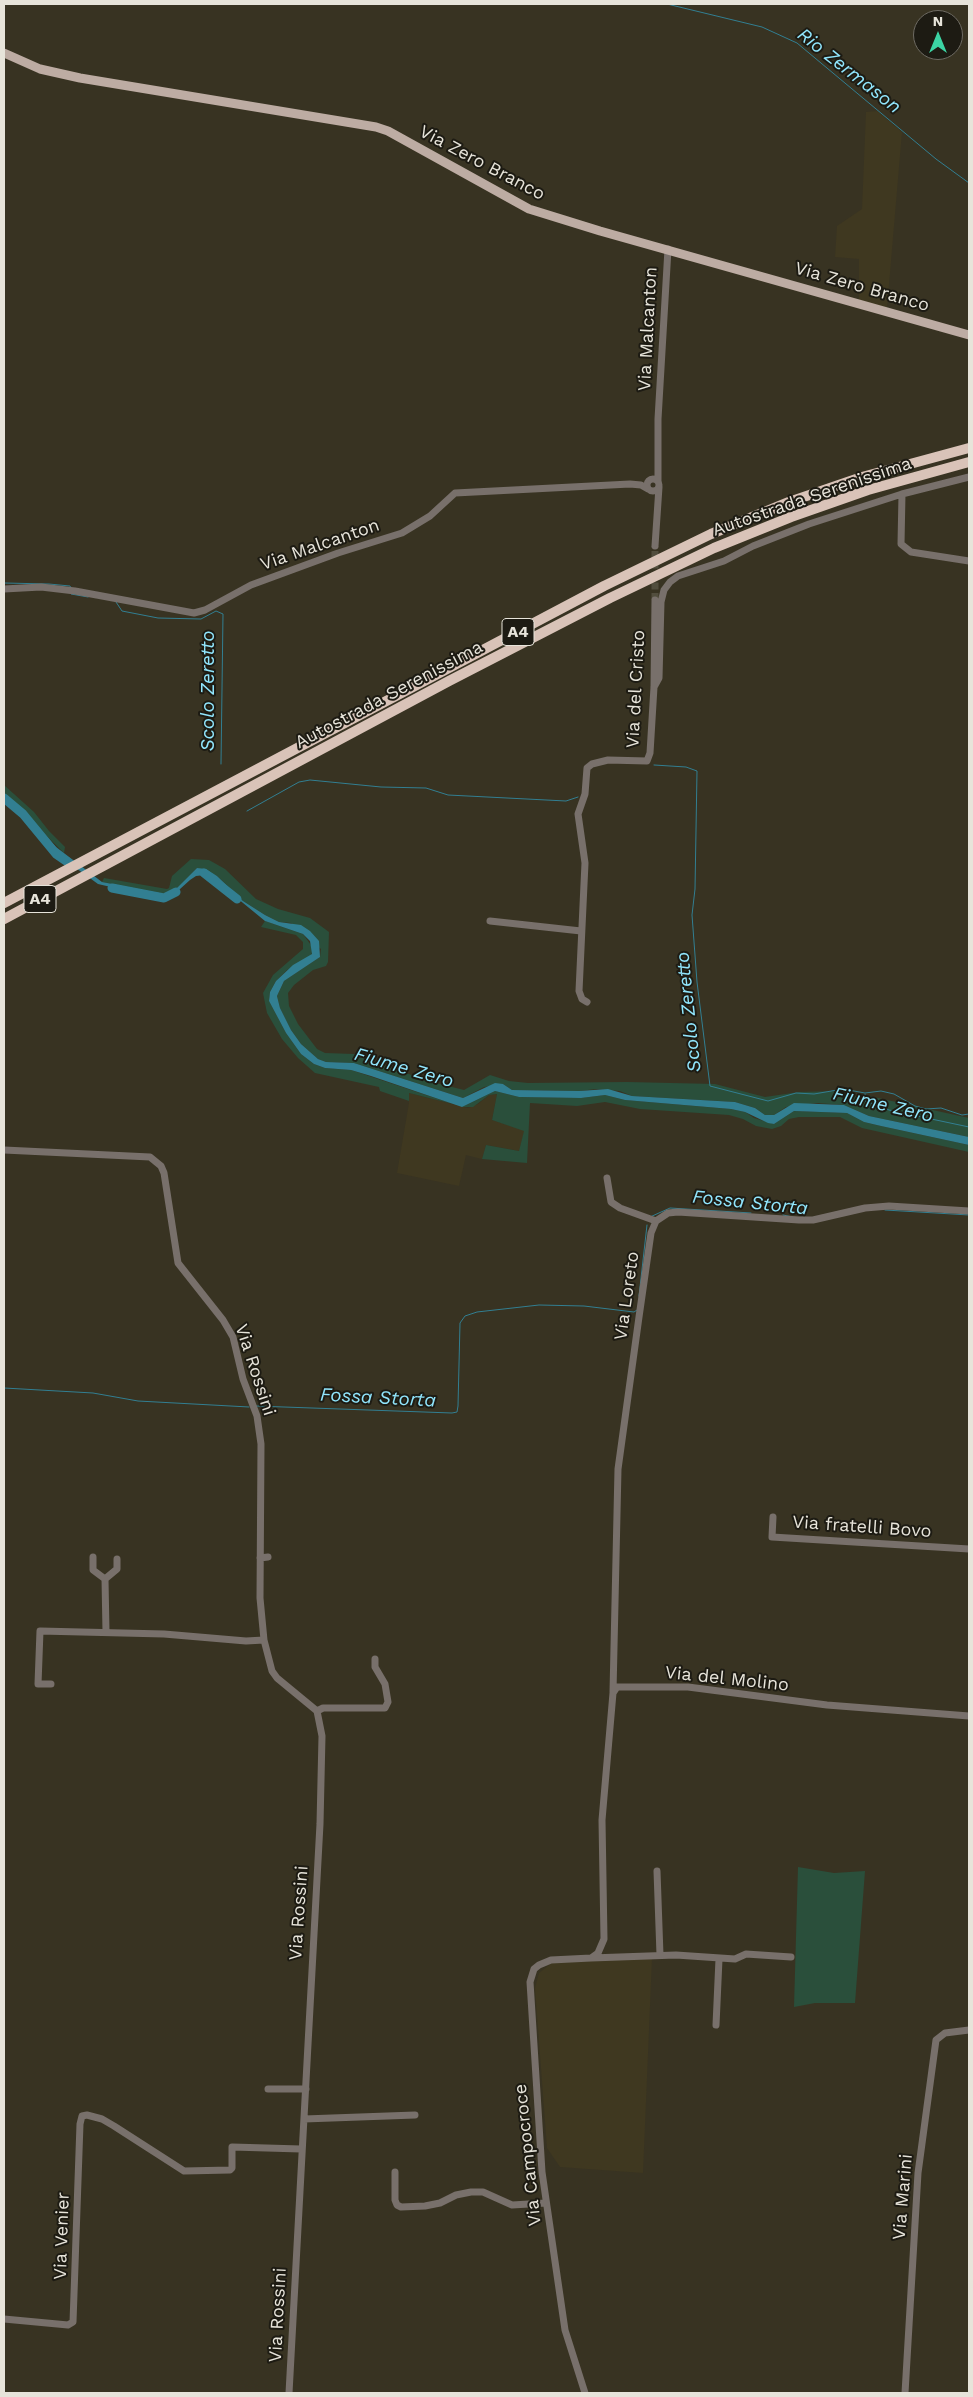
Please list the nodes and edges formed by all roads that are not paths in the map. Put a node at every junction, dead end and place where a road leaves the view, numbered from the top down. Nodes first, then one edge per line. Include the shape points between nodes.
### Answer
1 (4, 54) edge
2 (668, 249) junction
3 (969, 335) edge
4 (969, 448) edge
5 (969, 462) edge
6 (969, 477) edge
7 (651, 485) junction
8 (902, 494) junction
9 (655, 546) tunnel mouth
10 (969, 561) edge
11 (4, 589) edge
12 (655, 600) tunnel mouth
13 (654, 687) junction
14 (4, 903) edge
15 (4, 919) edge
16 (490, 922) dead end
17 (581, 931) junction
18 (587, 1002) dead end
19 (4, 1150) edge
20 (607, 1178) dead end
21 (969, 1211) edge
22 (656, 1221) junction
23 (773, 1517) dead end
24 (969, 1550) edge
25 (93, 1557) dead end
26 (268, 1557) dead end
27 (260, 1558) junction
28 (117, 1559) dead end
29 (104, 1579) junction
30 (106, 1632) junction
31 (264, 1640) junction
32 (374, 1659) dead end
33 (51, 1684) dead end
34 (612, 1693) junction
35 (317, 1711) junction
36 (969, 1716) edge
37 (658, 1872) dead end
38 (660, 1955) junction
39 (591, 1958) junction
40 (791, 1958) dead end
41 (719, 1959) junction
42 (716, 2025) dead end
43 (969, 2030) edge
44 (268, 2089) dead end
45 (306, 2089) junction
46 (415, 2114) dead end
47 (304, 2119) junction
48 (301, 2149) junction
49 (395, 2172) dead end
50 (546, 2203) junction
51 (4, 2319) edge
52 (289, 2393) edge
53 (585, 2393) edge
54 (904, 2393) edge

1 - 2 main road, Via Zero Branco via 40,69 80,78 376,127 529,209
2 - 3 main road, Via Zero Branco
2 - 7 street, Via Malcanton via 657,471
4 - 14 highway, Autostrada Serenissima / A4 via 862,477 711,534 604,586
5 - 15 highway, Autostrada Serenissima / A4 via 868,490 714,548 458,677
6 - 8 street
7 - 9 street via 657,497
7 - 11 street, Via Malcanton via 454,493 430,516 402,533 251,585 194,613 71,590 41,587
8 - 10 street via 902,544 911,552
8 - 13 street via 809,524 670,582 661,602 659,678
12 - 13 street, Via del Cristo
13 - 17 street, Via del Cristo via 647,761 599,761 587,768 585,794 578,814 585,863
16 - 17 street
17 - 18 street, Via del Cristo via 579,991
19 - 27 street, Via Rossini via 150,1158 164,1173 178,1262 223,1320 232,1337 253,1406 261,1444
20 - 22 street via 611,1202
21 - 22 street via 889,1206 813,1220 678,1212 668,1213
22 - 34 street, Via Loreto via 647,1261 618,1469
23 - 24 street, Via fratelli Bovo via 772,1537
25 - 29 street via 93,1570
26 - 27 street
27 - 31 street, Via Rossini via 260,1618
28 - 29 street via 117,1570
29 - 30 street
30 - 31 street
30 - 33 street via 40,1631 38,1684
31 - 35 street, Via Rossini via 277,1678
32 - 35 street via 385,1684 388,1702 385,1708 322,1708
34 - 36 street, Via del Molino via 617,1687 688,1687 827,1704
34 - 39 street via 602,1820 604,1939
35 - 45 street, Via Rossini via 322,1736 320,1824
37 - 38 street
38 - 39 street, Via Campocroce
38 - 41 street, Via Campocroce
39 - 50 street, Via Campocroce via 544,1962 534,1969 531,1976
40 - 41 street, Via Campocroce via 746,1954 734,1959
41 - 42 street
43 - 54 street, Via Marini via 945,2034 936,2040 918,2173
44 - 45 street
45 - 47 street, Via Rossini
46 - 47 street
47 - 48 street, Via Rossini
48 - 51 street, Via Venier via 232,2147 230,2170 184,2171 114,2126 82,2116 73,2322 68,2325
48 - 52 street, Via Rossini
49 - 50 street via 395,2200 401,2206 425,2206 471,2192 483,2192 512,2204
50 - 53 street, Via Campocroce via 565,2330

